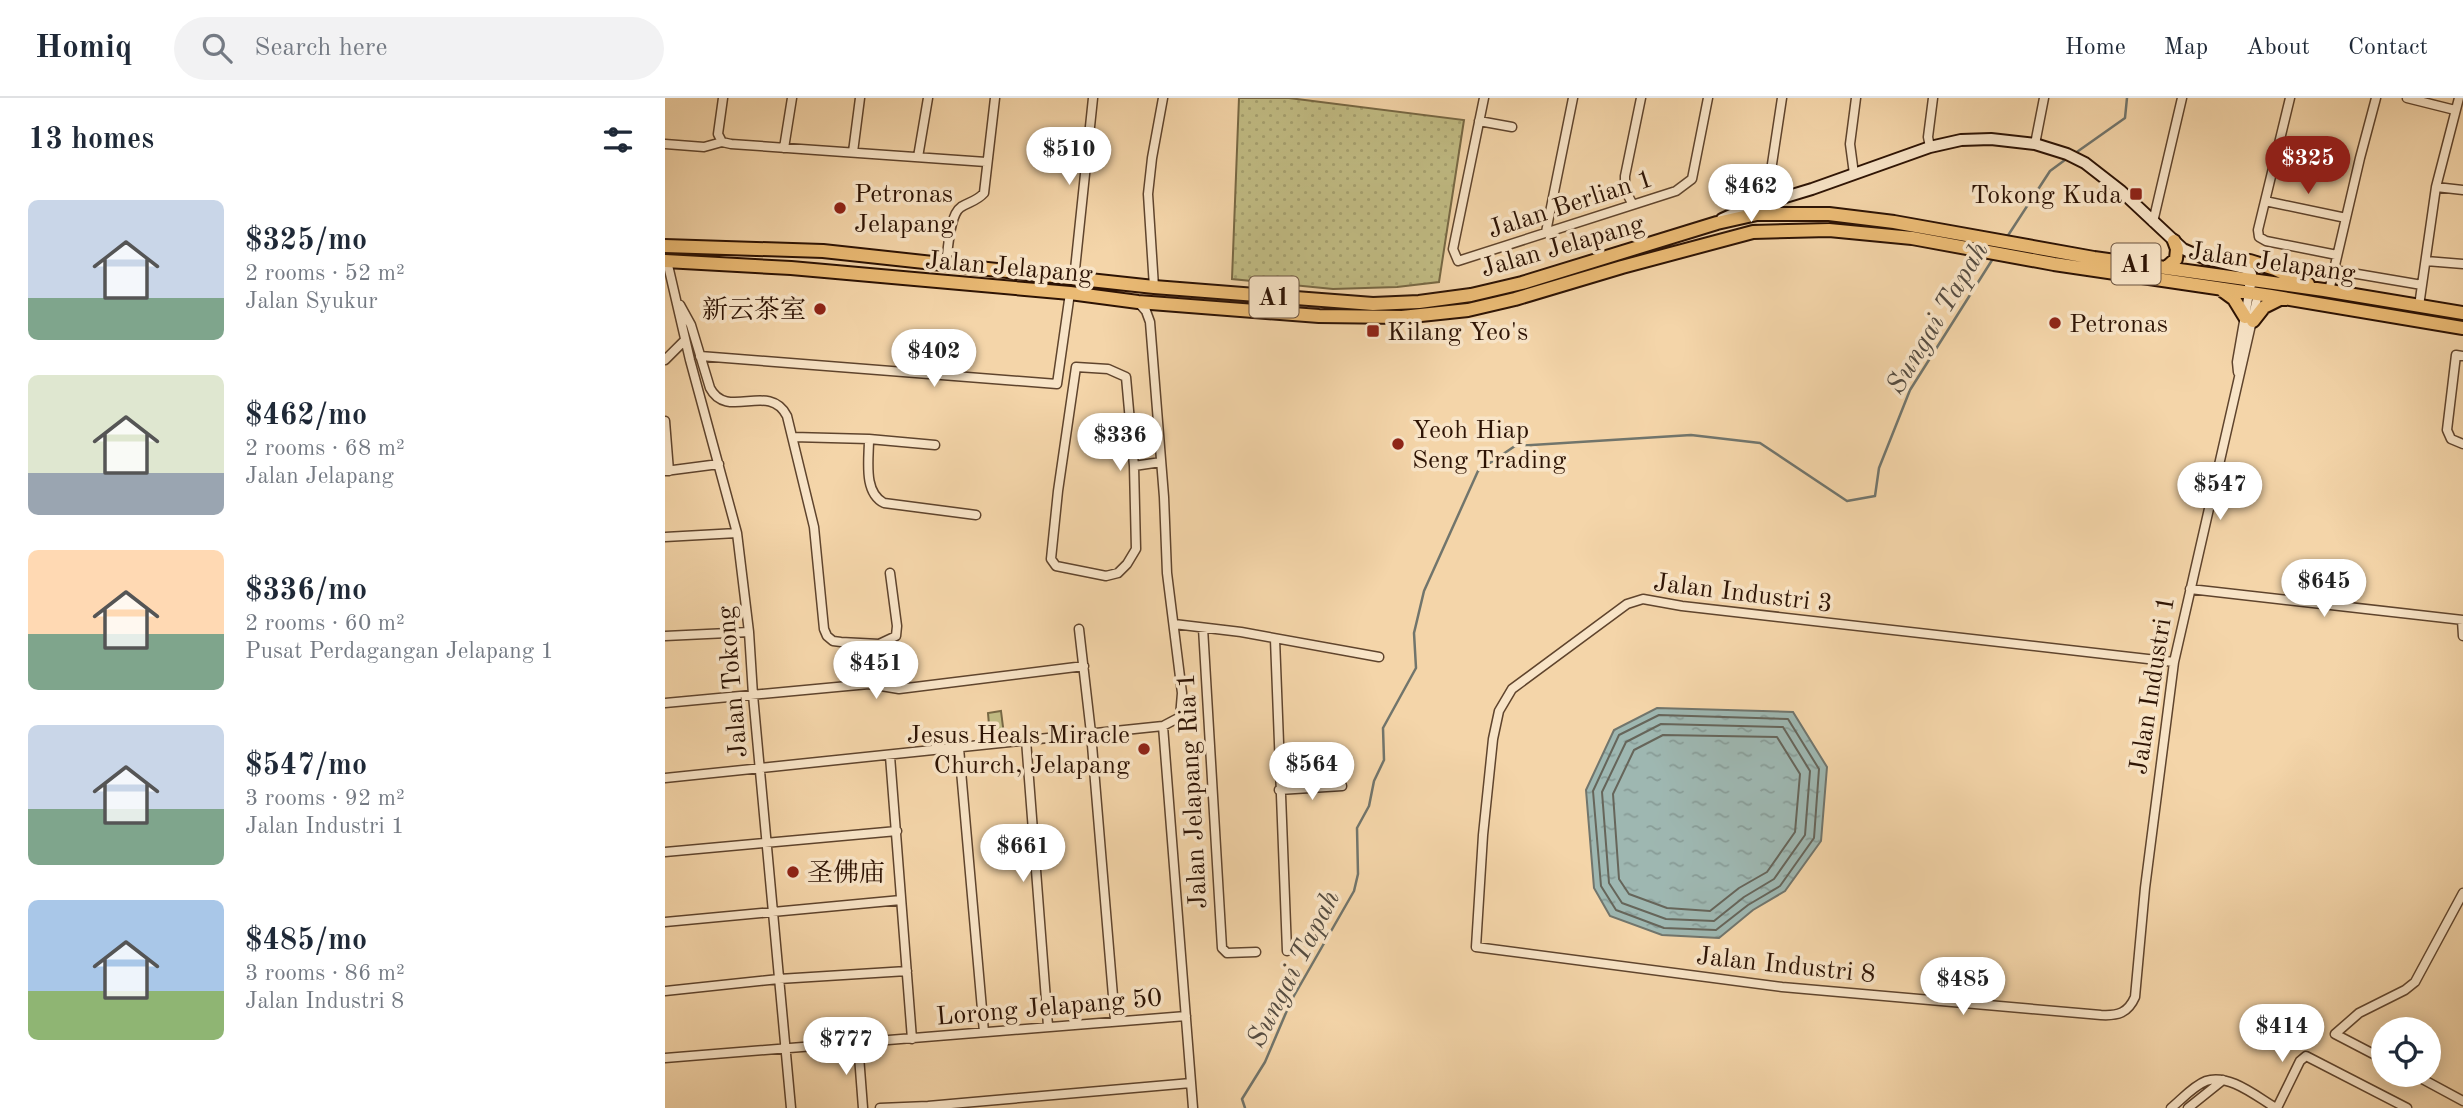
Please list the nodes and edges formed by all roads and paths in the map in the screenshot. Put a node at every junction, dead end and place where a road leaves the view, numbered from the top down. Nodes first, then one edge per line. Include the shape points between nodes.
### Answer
1 (723, 98) edge
2 (792, 98) edge
3 (860, 98) edge
4 (927, 98) edge
5 (995, 98) edge
6 (1093, 98) edge
7 (1163, 98) edge
8 (1484, 98) edge
9 (1573, 98) edge
10 (1641, 98) edge
11 (1708, 98) edge
12 (1782, 98) edge
13 (1856, 98) edge
14 (1933, 98) edge
15 (2044, 98) edge
16 (2182, 98) edge
17 (2290, 98) edge
18 (2377, 98) edge
19 (2407, 98) edge
20 (2459, 98) edge
21 (2455, 110) junction
22 (1479, 121) junction
23 (1512, 127) dead end
24 (720, 138) junction
25 (665, 144) edge
26 (2035, 144) junction
27 (1930, 147) junction
28 (785, 149) junction
29 (853, 152) junction
30 (918, 157) junction
31 (986, 162) junction
32 (1854, 174) junction
33 (2436, 187) junction
34 (2463, 190) edge
35 (2265, 201) junction
36 (1772, 202) junction
37 (1632, 204) junction
38 (1784, 215) junction
39 (2346, 218) junction
40 (2153, 222) junction
41 (1717, 223) junction
42 (1546, 232) junction
43 (1753, 232) junction
44 (1963, 241) junction
45 (2174, 241) junction
46 (665, 246) edge
47 (823, 251) junction
48 (2337, 255) junction
49 (666, 261) edge
50 (2250, 261) junction
51 (2426, 261) junction
52 (2463, 264) edge
53 (946, 265) junction
54 (791, 268) junction
55 (2166, 268) junction
56 (2334, 270) junction
57 (852, 274) junction
58 (1074, 279) junction
59 (2423, 285) junction
60 (1154, 287) junction
61 (2254, 287) junction
62 (2219, 288) junction
63 (2327, 290) junction
64 (1070, 293) junction
65 (676, 298) junction
66 (2283, 298) junction
67 (1138, 302) junction
68 (1163, 304) junction
69 (2419, 306) junction
70 (2463, 313) edge
71 (2249, 319) junction
72 (1150, 322) junction
73 (2463, 328) edge
74 (685, 340) junction
75 (2460, 355) edge
76 (700, 356) junction
77 (665, 360) edge
78 (1060, 364) junction
79 (1076, 367) junction
80 (665, 421) edge
81 (793, 437) junction
82 (869, 439) junction
83 (2463, 444) edge
84 (935, 445) dead end
85 (1161, 462) junction
86 (719, 464) junction
87 (1134, 466) junction
88 (667, 471) edge
89 (976, 515) dead end
90 (737, 533) junction
91 (665, 537) edge
92 (890, 573) dead end
93 (2190, 589) junction
94 (2462, 620) edge
95 (1174, 624) junction
96 (1203, 628) junction
97 (1079, 629) dead end
98 (749, 632) junction
99 (665, 636) edge
100 (2463, 636) edge
101 (1275, 639) junction
102 (1379, 657) dead end
103 (2173, 662) junction
104 (1084, 666) junction
105 (753, 695) junction
106 (665, 703) edge
107 (1163, 726) junction
108 (1091, 733) junction
109 (1026, 740) junction
110 (959, 748) junction
111 (890, 755) junction
112 (760, 768) junction
113 (665, 778) edge
114 (1342, 786) dead end
115 (1279, 790) junction
116 (897, 831) junction
117 (766, 842) junction
118 (665, 852) edge
119 (2463, 893) edge
120 (901, 900) junction
121 (773, 911) junction
122 (665, 922) edge
123 (1476, 947) joint
124 (1287, 951) dead end
125 (1256, 952) dead end
126 (907, 971) junction
127 (779, 979) junction
128 (665, 991) edge
129 (2131, 1006) joint
130 (1185, 1016) junction
131 (1115, 1020) junction
132 (1048, 1026) junction
133 (983, 1032) junction
134 (912, 1039) junction
135 (858, 1043) junction
136 (786, 1048) junction
137 (2371, 1053) edge
138 (665, 1058) edge
139 (2223, 1080) junction
140 (1191, 1083) junction
141 (2441, 1087) edge
142 (2462, 1097) edge
143 (993, 1104) edge
144 (928, 1107) edge
145 (791, 1108) edge
146 (863, 1108) edge
147 (880, 1108) edge
148 (1193, 1108) edge
149 (2171, 1108) edge
150 (2189, 1108) edge
151 (2277, 1108) edge
152 (2407, 1108) edge

1 - 24 street
2 - 28 street
3 - 29 street
4 - 30 street
5 - 31 street
6 - 58 street
7 - 60 street via 1148,194
8 - 22 street
9 - 42 street
10 - 37 street via 1625,176
11 - 37 street, Jalan Berlian 1 via 1692,179 1676,191
12 - 36 street via 1772,164
13 - 32 street via 1850,144
14 - 27 street
15 - 26 street
16 - 40 street
17 - 35 street
18 - 39 street
19 - 21 street
20 - 21 street
21 - 33 street
22 - 23 street
22 - 42 street, Jalan Berlian 1 via 1453,249 1458,261
24 - 25 street via 704,147
24 - 28 street
26 - 27 street via 1991,139
26 - 40 street via 2085,163
27 - 32 street
28 - 29 street
29 - 30 street
30 - 31 street
31 - 53 street via 984,192 954,213
32 - 36 street
33 - 34 street
33 - 51 street
35 - 39 street
35 - 48 street via 2259,237
36 - 41 street
37 - 42 street, Jalan Berlian 1
38 - 41 main road, Jalan Jelapang / A1 via 1757,214
38 - 43 main road via 1761,221
38 - 44 main road, Jalan Jelapang / A1 via 1829,214 1893,222
39 - 48 street
40 - 45 street
41 - 43 main road via 1740,224
41 - 60 main road, Jalan Jelapang / A1 via 1522,283 1419,302 1373,304
43 - 44 main road, Jalan Jelapang / A1 via 1829,230
43 - 68 main road, Jalan Jelapang / A1 via 1515,299 1436,315 1319,316
44 - 55 main road, Jalan Jelapang / A1
44 - 62 main road, Jalan Jelapang / A1 via 2013,256
45 - 50 street via 2200,252
45 - 55 main road via 2176,259
45 - 61 street via 2202,258 2246,268
46 - 47 main road, Jalan Jelapang / A1
47 - 53 main road, Jalan Jelapang / A1
47 - 54 main road via 814,263
47 - 57 main road via 829,264
48 - 56 street
49 - 54 main road, Jalan Jelapang / A1
49 - 65 street, Jalan Tokong
50 - 61 street via 2260,272
50 - 63 main road
51 - 52 street
51 - 59 street
53 - 58 main road, Jalan Jelapang / A1
54 - 57 main road, Jalan Jelapang / A1
55 - 61 main road, Jalan Jelapang / A1
56 - 59 street
56 - 63 street
57 - 64 main road, Jalan Jelapang / A1
58 - 60 main road, Jalan Jelapang / A1
59 - 69 street
61 - 62 main road, Jalan Jelapang / A1
61 - 63 main road, Jalan Jelapang / A1
61 - 66 main road, Jalan Jelapang / A1
61 - 71 street, Jalan Industri 1
62 - 71 main road
63 - 69 main road, Jalan Jelapang / A1
64 - 67 main road, Jalan Jelapang / A1
64 - 78 street
65 - 74 street, Jalan Tokong
65 - 76 street via 691,325
66 - 71 main road
66 - 73 main road, Jalan Jelapang / A1
67 - 68 main road, Jalan Jelapang / A1
67 - 72 street
68 - 72 street
69 - 70 main road, Jalan Jelapang / A1
71 - 93 street, Jalan Industri 1
72 - 85 street
74 - 77 street
74 - 86 street, Jalan Tokong
75 - 83 street via 2447,430 2451,439
76 - 78 street via 1057,384
76 - 81 street via 715,397 723,402 776,403 783,408
78 - 79 street
79 - 87 street via 1108,369 1126,377
79 - 87 street via 1051,559 1056,566 1106,576 1127,564 1136,549
80 - 88 street
81 - 82 street
81 - 92 street via 814,527 827,636 833,641 879,644 896,636
82 - 84 street
82 - 89 street via 869,477 876,499
85 - 87 street
85 - 95 street
86 - 88 street
86 - 90 street, Jalan Tokong
90 - 91 street
90 - 98 street, Jalan Tokong
93 - 94 street
93 - 103 street, Jalan Industri 1
94 - 100 street
95 - 96 street
95 - 107 street via 1182,708 1180,717
96 - 101 street
96 - 125 street, Jalan Jelapang Ria 1 via 1222,948 1227,953
97 - 104 street
98 - 99 street
98 - 105 street, Jalan Tokong
101 - 102 street
101 - 115 street
103 - 123 street, Jalan Industri 3 via 1643,599 1627,604 1512,689 1499,711 1483,835
103 - 129 street, Jalan Industri 1
104 - 105 street via 899,689 869,684
104 - 108 street
105 - 106 street
105 - 112 street, Jalan Tokong
107 - 108 street
107 - 130 street
108 - 109 street
108 - 131 street
109 - 110 street
109 - 132 street
110 - 111 street
110 - 133 street
111 - 112 street
111 - 116 street
112 - 113 street
112 - 117 street, Jalan Tokong
114 - 115 street
115 - 124 street
116 - 117 street
116 - 120 street
117 - 118 street
117 - 121 street, Jalan Tokong
119 - 137 street via 2415,982 2359,1013 2335,1034
120 - 121 street
120 - 126 street
121 - 122 street
121 - 127 street, Jalan Tokong
123 - 129 street, Jalan Industri 8 via 1781,987 2118,1015
126 - 127 street
126 - 134 street
127 - 128 street
127 - 136 street, Jalan Tokong
130 - 131 street, Lorong Jelapang 50
130 - 140 street
131 - 132 street, Lorong Jelapang 50
132 - 133 street, Lorong Jelapang 50
133 - 134 street, Lorong Jelapang 50
134 - 135 street, Lorong Jelapang 50
135 - 136 street, Lorong Jelapang 50
135 - 146 street
136 - 138 street, Lorong Jelapang 50
136 - 145 street, Jalan Tokong
139 - 149 street via 2206,1082
139 - 150 street
139 - 151 street
140 - 143 street
140 - 148 street
141 - 142 street
143 - 144 street
144 - 147 street
151 - 152 street via 2306,1056

